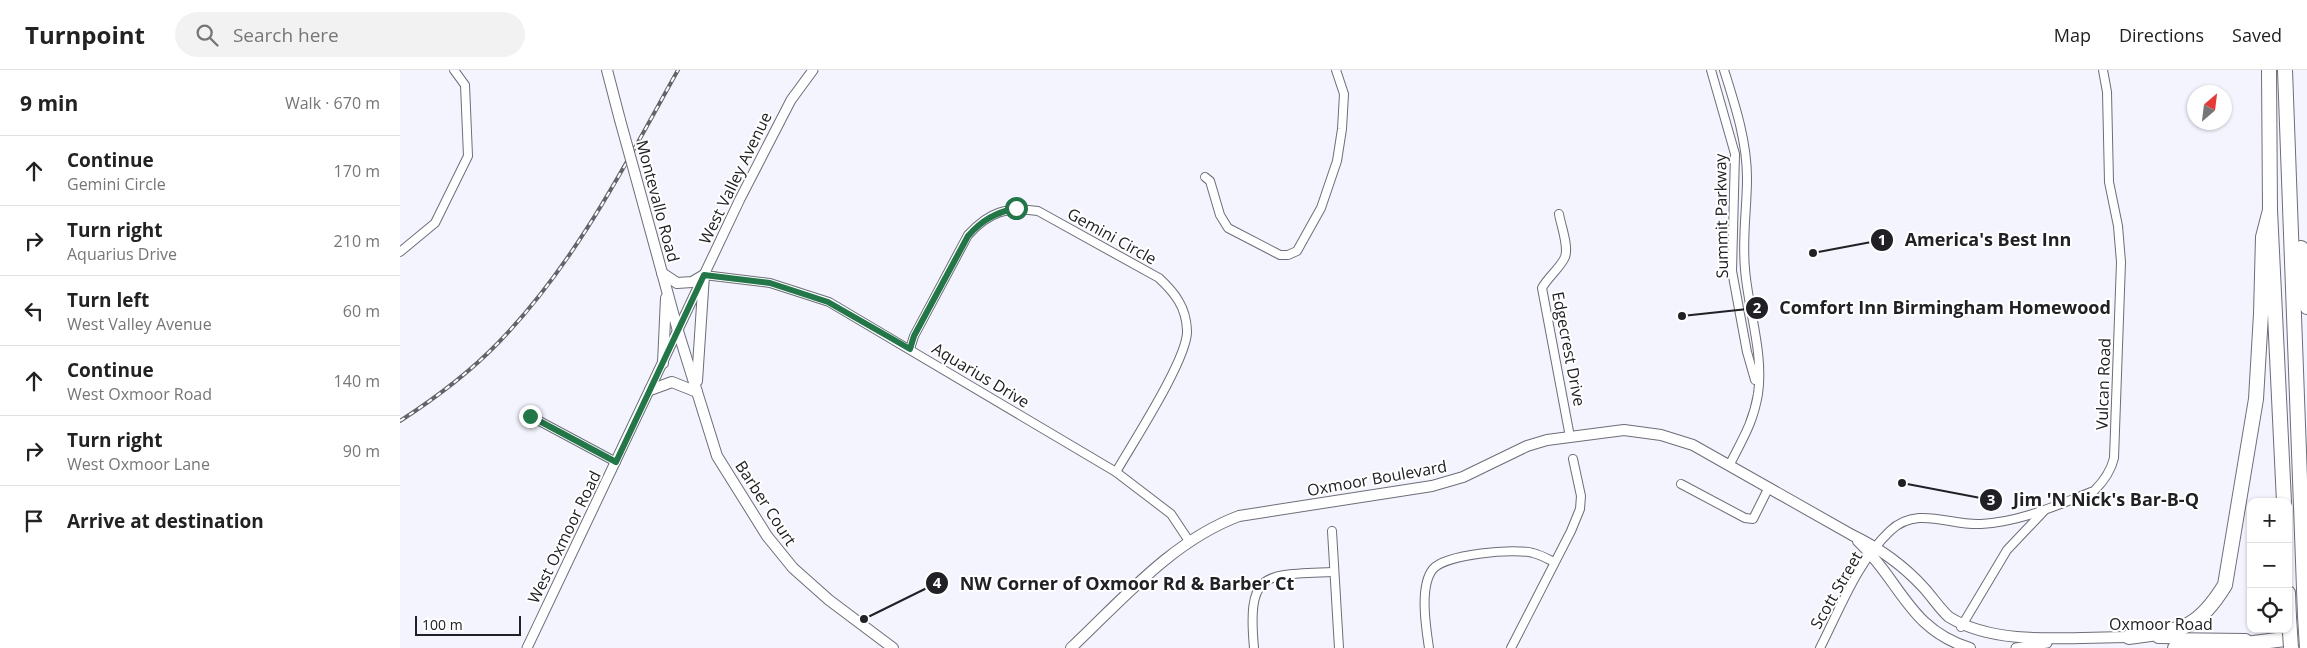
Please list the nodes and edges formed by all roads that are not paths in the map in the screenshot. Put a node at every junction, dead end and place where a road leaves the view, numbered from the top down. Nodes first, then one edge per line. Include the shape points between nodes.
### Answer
1 (454, 70) edge
2 (813, 70) edge
3 (1336, 70) edge
4 (1711, 70) edge
5 (1724, 70) edge
6 (2103, 70) edge
7 (2269, 70) edge
8 (2285, 70) edge
9 (608, 75) edge
10 (1205, 177) dead end
11 (2270, 210) junction
12 (1559, 214) dead end
13 (400, 252) edge
14 (662, 273) junction
15 (704, 275) junction
16 (666, 287) junction
17 (2307, 306) edge
18 (678, 331) junction
19 (910, 349) junction
20 (663, 363) junction
21 (650, 390) junction
22 (697, 392) junction
23 (1758, 392) junction
24 (530, 416) dead end
25 (1570, 437) junction
26 (1572, 459) dead end
27 (616, 462) junction
28 (1730, 464) junction
29 (1116, 472) junction
30 (1682, 484) dead end
31 (1769, 487) junction
32 (2284, 498) edge
33 (2045, 509) junction
34 (1332, 531) dead end
35 (1188, 540) junction
36 (1875, 551) junction
37 (1554, 562) junction
38 (1334, 572) junction
39 (1961, 627) junction
40 (2129, 637) junction
41 (2307, 639) edge
42 (2288, 644) edge
43 (2045, 646) edge
44 (527, 648) edge
45 (893, 648) edge
46 (1072, 648) edge
47 (1254, 648) edge
48 (1339, 648) edge
49 (1429, 648) edge
50 (1511, 648) edge
51 (1820, 648) edge
52 (1970, 648) edge
53 (2016, 648) edge
54 (2174, 648) edge
55 (2307, 648) edge

1 - 13 street via 464,85 468,156 435,223
2 - 15 street, West Valley Avenue via 791,100
3 - 10 street via 1344,94 1337,161 1321,208 1296,251 1280,255 1228,228 1220,215 1210,181
4 - 23 street, Summit Parkway via 1735,154 1732,271
5 - 23 street, Summit Parkway via 1745,146 1747,176 1743,245 1756,341
6 - 33 street, Vulcan Road via 2107,92 2109,182 2118,226 2120,262 2114,458 2102,483 2094,490
7 - 11 highway
8 - 17 highway via 2292,105 2302,275
8 - 55 highway, bridge
9 - 14 main road, Montevallo Road, bridge
11 - 32 highway
11 - 40 highway via 2263,237 2256,399 2226,585 2210,608 2187,626
12 - 25 street, Edgecrest Drive via 1565,258 1542,288
14 - 15 main road via 684,284
14 - 16 main road, Montevallo Road
15 - 18 street, West Valley Avenue
15 - 19 street, Aquarius Drive via 770,283 828,302
15 - 22 main road
16 - 18 main road, Montevallo Road
16 - 20 main road
18 - 20 street, West Oxmoor Road
18 - 22 main road, Barber Court
19 - 29 street, Aquarius Drive
19 - 29 street, Gemini Circle via 968,236 998,212 1016,208 1038,211 1160,278 1176,293 1183,306 1188,330 1184,353
20 - 21 street, West Oxmoor Road
21 - 22 main road via 672,382
21 - 27 street, West Oxmoor Road
22 - 45 main road, Barber Court via 717,456 767,536 793,568
23 - 28 street, Summit Parkway via 1752,423
24 - 27 street
25 - 28 main road, Oxmoor Boulevard via 1624,430 1662,435 1693,445
25 - 35 main road, Oxmoor Boulevard via 1527,446 1463,477 1440,484 1240,516
26 - 37 street via 1581,496 1580,509
27 - 44 street, West Oxmoor Road
28 - 31 main road, Oxmoor Boulevard
29 - 35 street, Aquarius Drive via 1170,514
30 - 31 street via 1745,518 1753,519
31 - 36 main road, Oxmoor Boulevard
33 - 36 street, Vulcan Road via 2000,522 1979,524 1916,518 1891,530
33 - 39 street, Vulcan Road via 2007,550
34 - 38 street
35 - 46 main road, Oxmoor Boulevard
36 - 39 main road, Oxmoor Boulevard via 1923,587
36 - 51 street, Scott Street via 1855,578
36 - 52 main road, Oxmoor Boulevard via 1918,617 1944,638
37 - 49 street via 1534,553 1515,551 1444,561 1433,569 1425,585
37 - 50 street
38 - 47 street via 1284,574 1260,586 1251,614
38 - 48 street
39 - 43 main road, Oxmoor Boulevard via 1989,640
40 - 42 main road, Oxmoor Road
40 - 43 main road, Oxmoor Road
41 - 42 main road, Oxmoor Road
42 - 54 highway
43 - 53 street, Oxmoor Road

